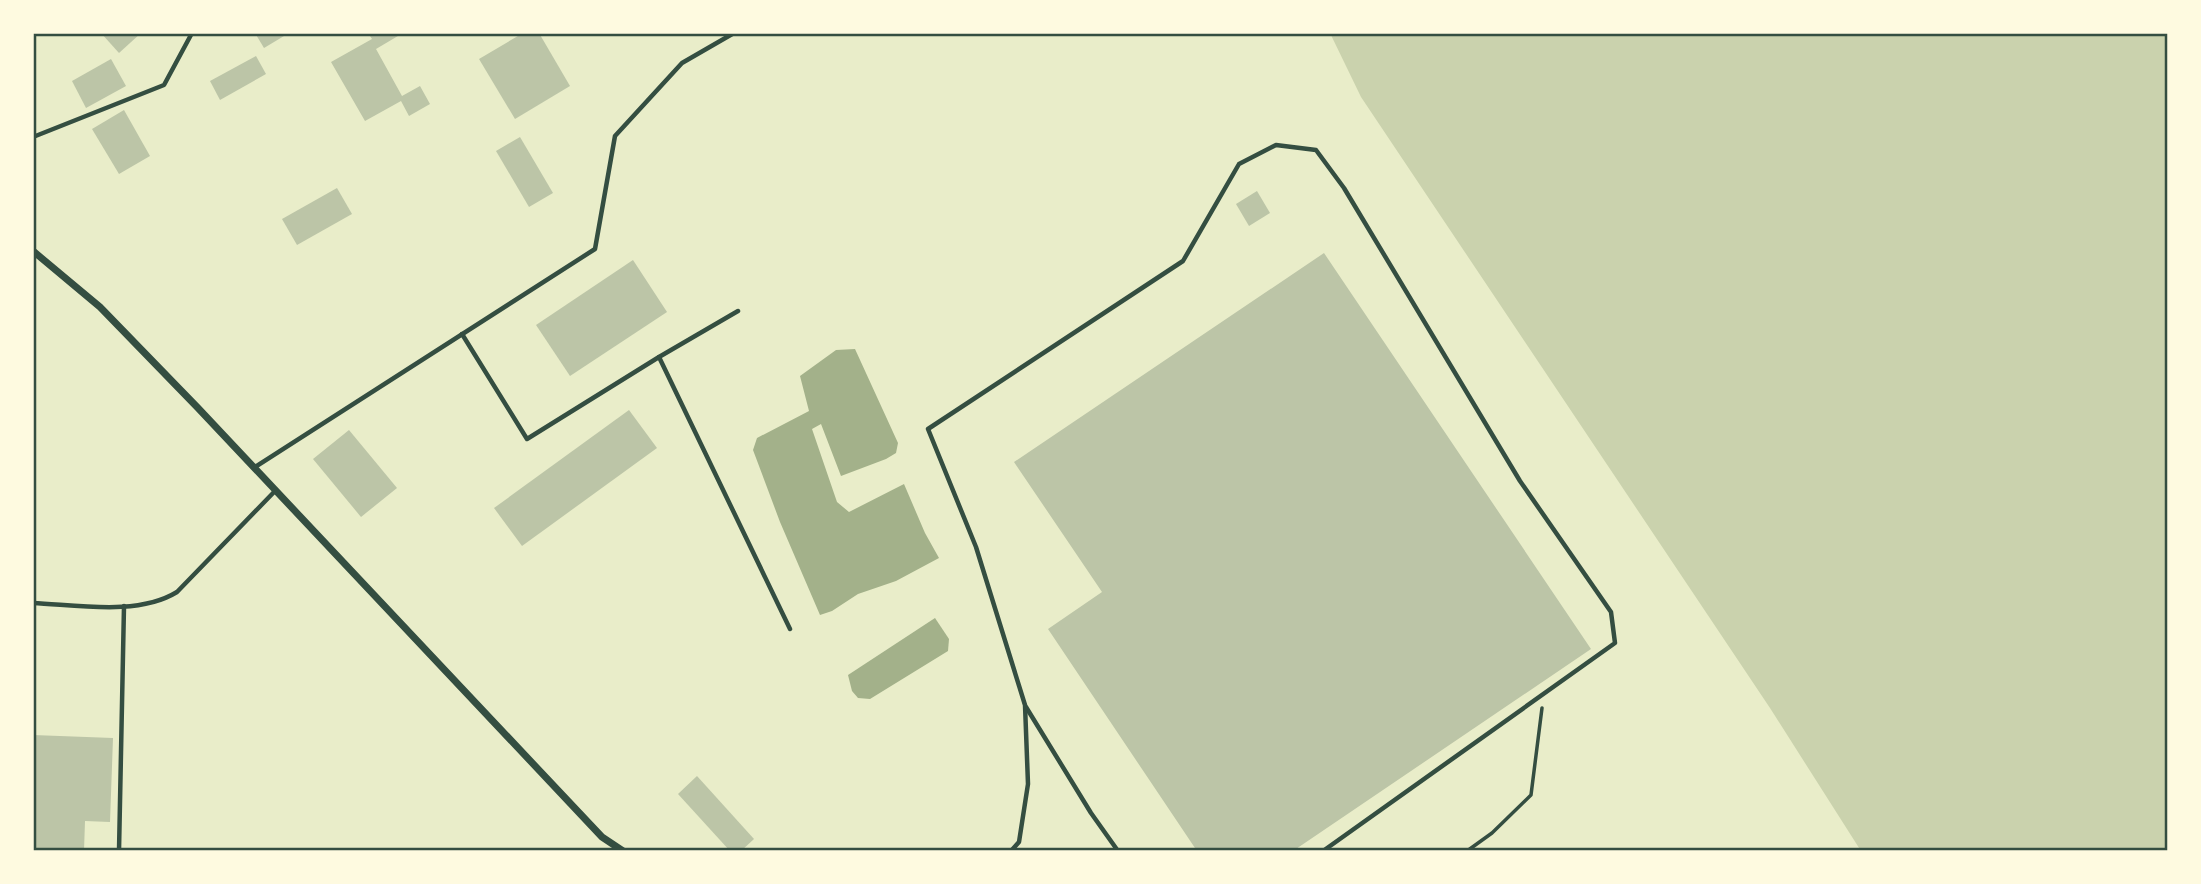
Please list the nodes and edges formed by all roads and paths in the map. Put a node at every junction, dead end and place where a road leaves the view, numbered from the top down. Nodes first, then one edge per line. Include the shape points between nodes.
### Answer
1 (192, 33) edge
2 (734, 33) edge
3 (33, 137) edge
4 (33, 251) edge
5 (738, 311) dead end
6 (462, 334) junction
7 (659, 357) junction
8 (254, 468) junction
9 (275, 491) junction
10 (33, 603) edge
11 (124, 606) junction
12 (790, 629) dead end
13 (1543, 694) junction
14 (1025, 705) junction
15 (118, 851) edge
16 (623, 851) edge
17 (1011, 851) edge
18 (1118, 851) edge
19 (1323, 851) edge
20 (1467, 851) edge

1 - 3 lane via 164,85
2 - 6 lane via 682,63 615,136 595,249
4 - 8 street via 100,307
5 - 7 lane
6 - 7 lane via 527,439
6 - 8 lane
7 - 12 lane
8 - 9 street
9 - 11 lane via 177,592 161,602
9 - 16 street via 602,837
10 - 11 lane
11 - 15 lane
13 - 14 lane via 1615,643 1611,612 1520,481 1344,188 1316,150 1276,145 1240,164 1183,261 928,429 976,547
13 - 19 lane
13 - 20 path via 1531,795
14 - 17 lane via 1028,784 1019,842
14 - 18 lane

